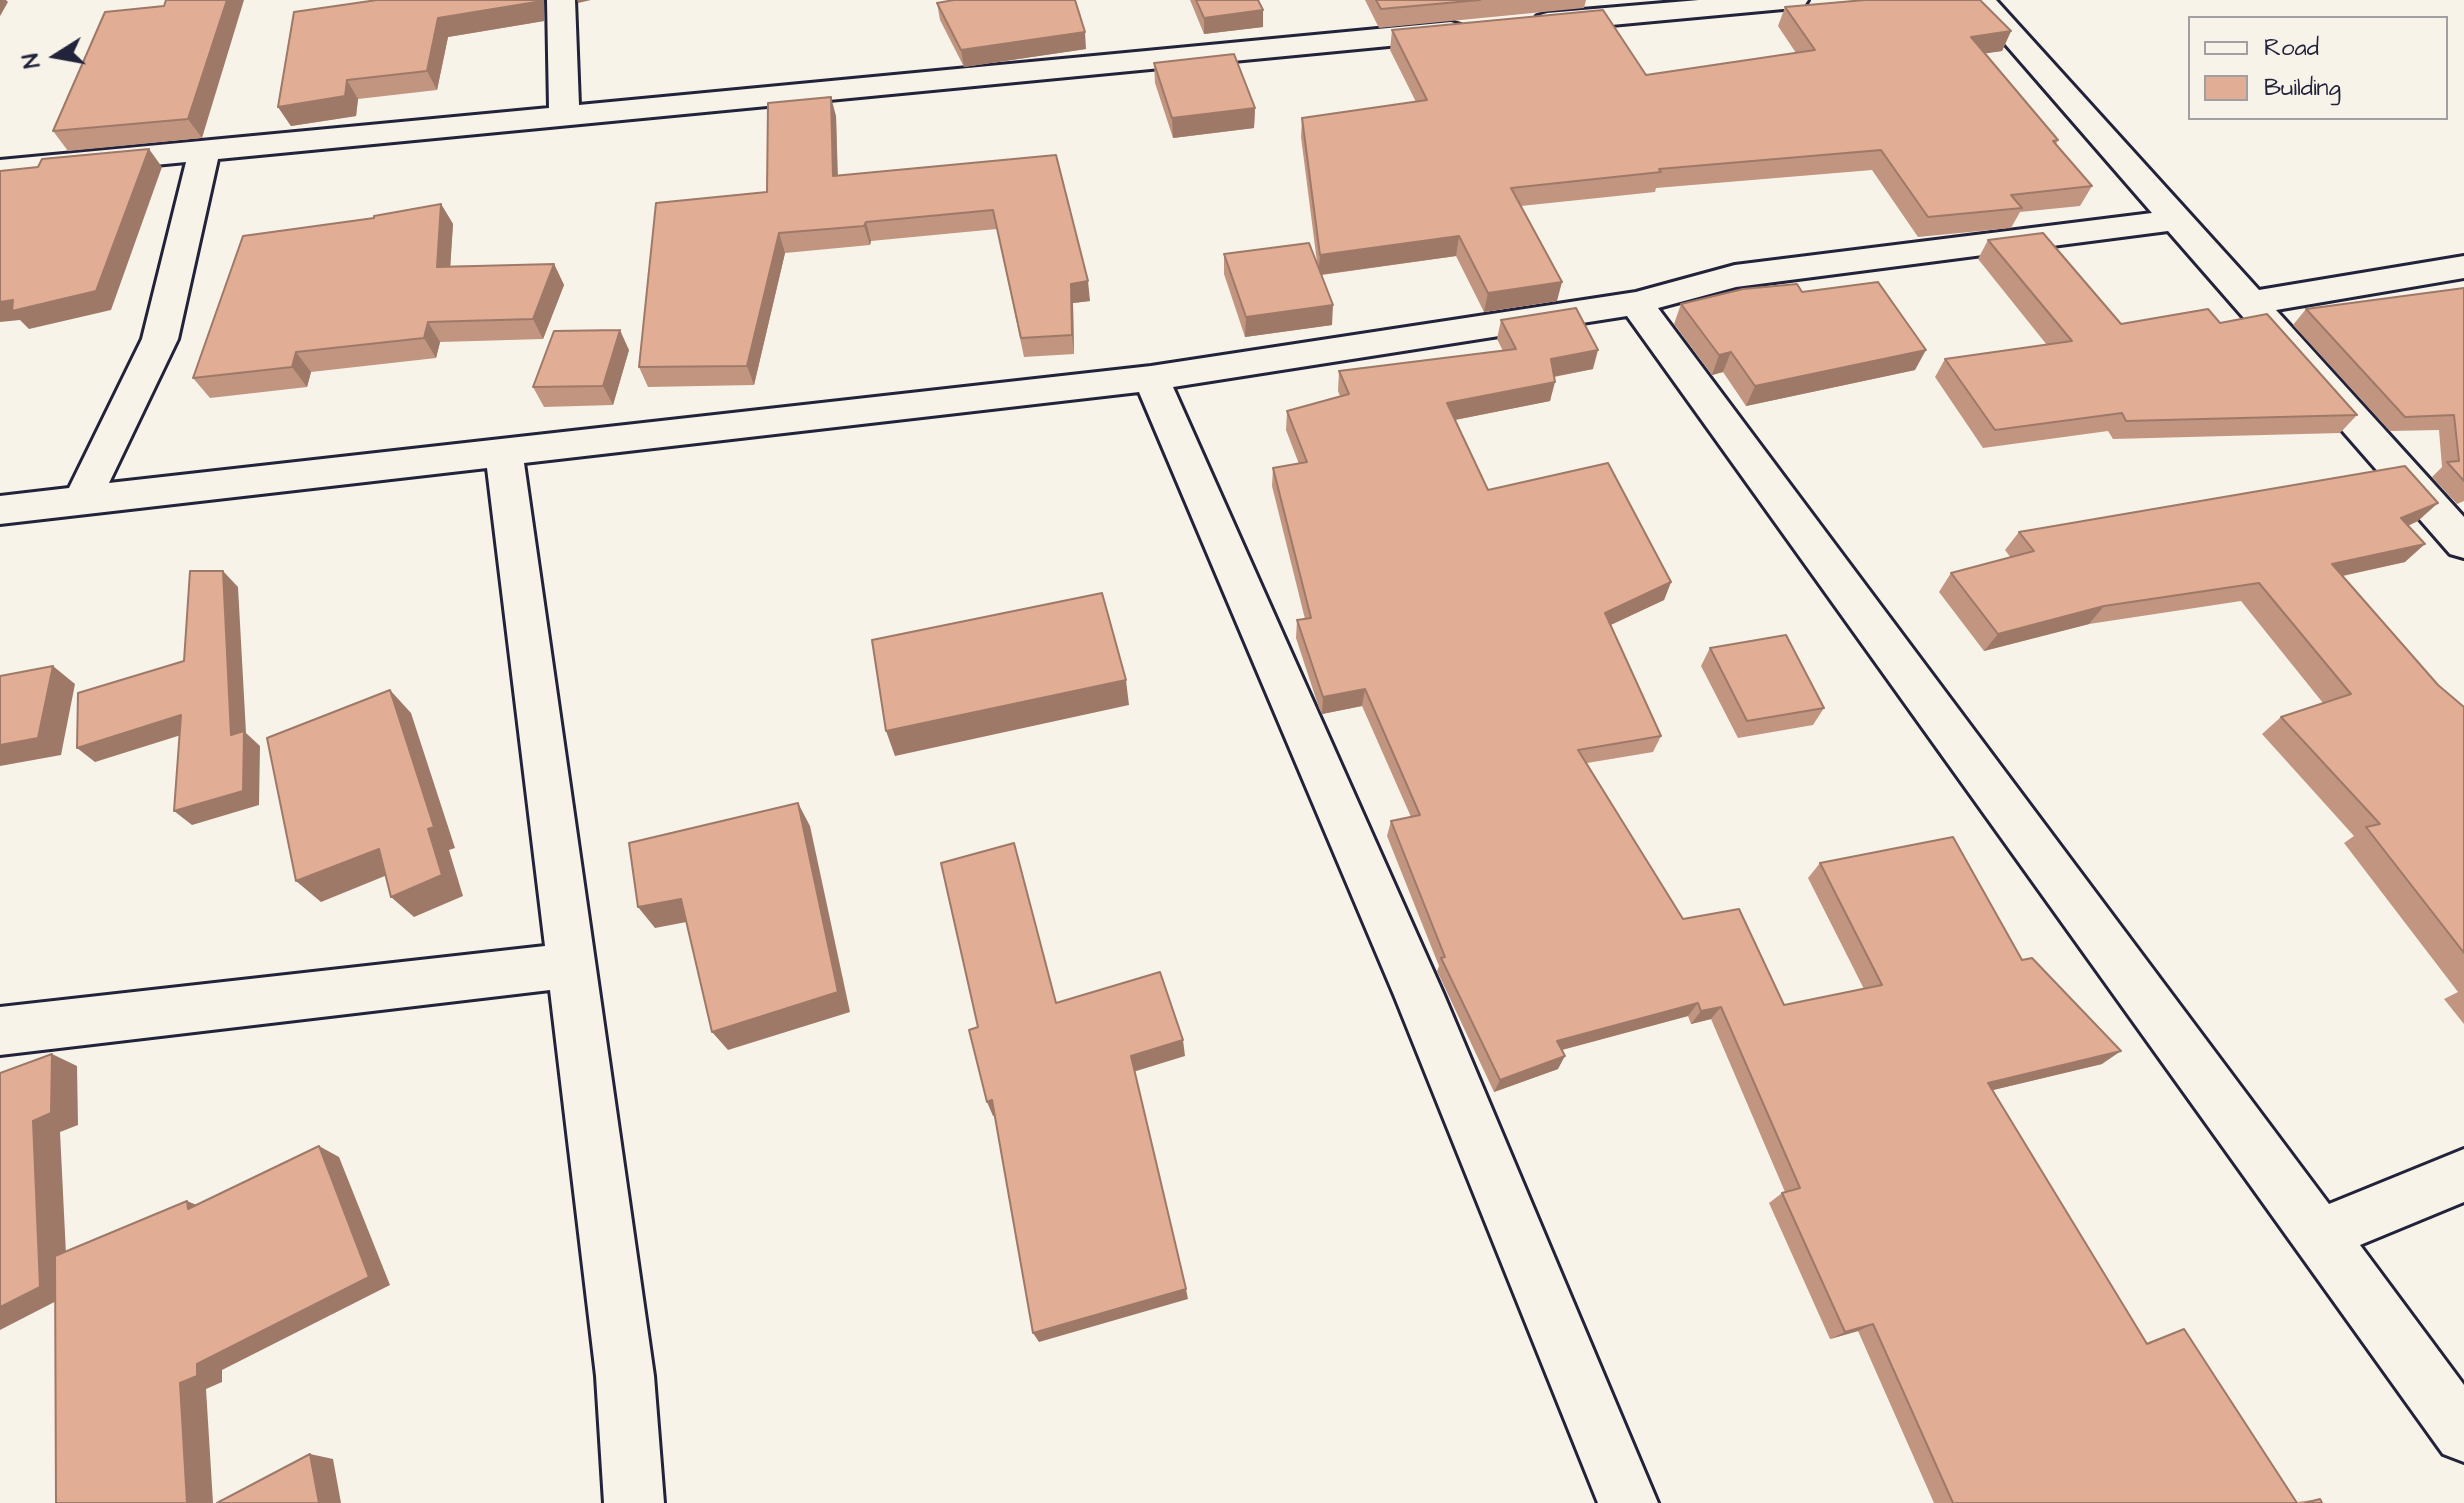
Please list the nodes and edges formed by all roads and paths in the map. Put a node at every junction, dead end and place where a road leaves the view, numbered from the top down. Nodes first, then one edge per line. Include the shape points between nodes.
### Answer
1 (561, 0) edge
2 (1794, 0) edge
3 (1981, 0) edge
4 (1516, 25) edge
5 (1485, 28) edge
6 (564, 118) junction
7 (204, 152) junction
8 (0, 170) edge
9 (2174, 220) junction
10 (2464, 267) edge
11 (1636, 303) junction
12 (2248, 303) junction
13 (1151, 378) junction
14 (504, 452) junction
15 (82, 500) junction
16 (0, 510) edge
17 (2464, 543) edge
18 (572, 965) junction
19 (0, 1031) edge
20 (2464, 1175) edge
21 (2319, 1235) junction
22 (2464, 1433) edge
23 (634, 1503) edge
24 (1628, 1503) edge

1 - 6 street
2 - 4 street
3 - 9 street
5 - 6 street
6 - 7 street
7 - 8 street
7 - 15 street via 160,339
9 - 11 street via 1735,276
9 - 12 street
10 - 12 street
11 - 13 street
11 - 21 street
12 - 17 street
13 - 14 street
13 - 24 street via 1419,995
14 - 15 street
14 - 18 street
15 - 16 street
18 - 19 street
18 - 23 street via 625,1376
20 - 21 street
21 - 22 street

